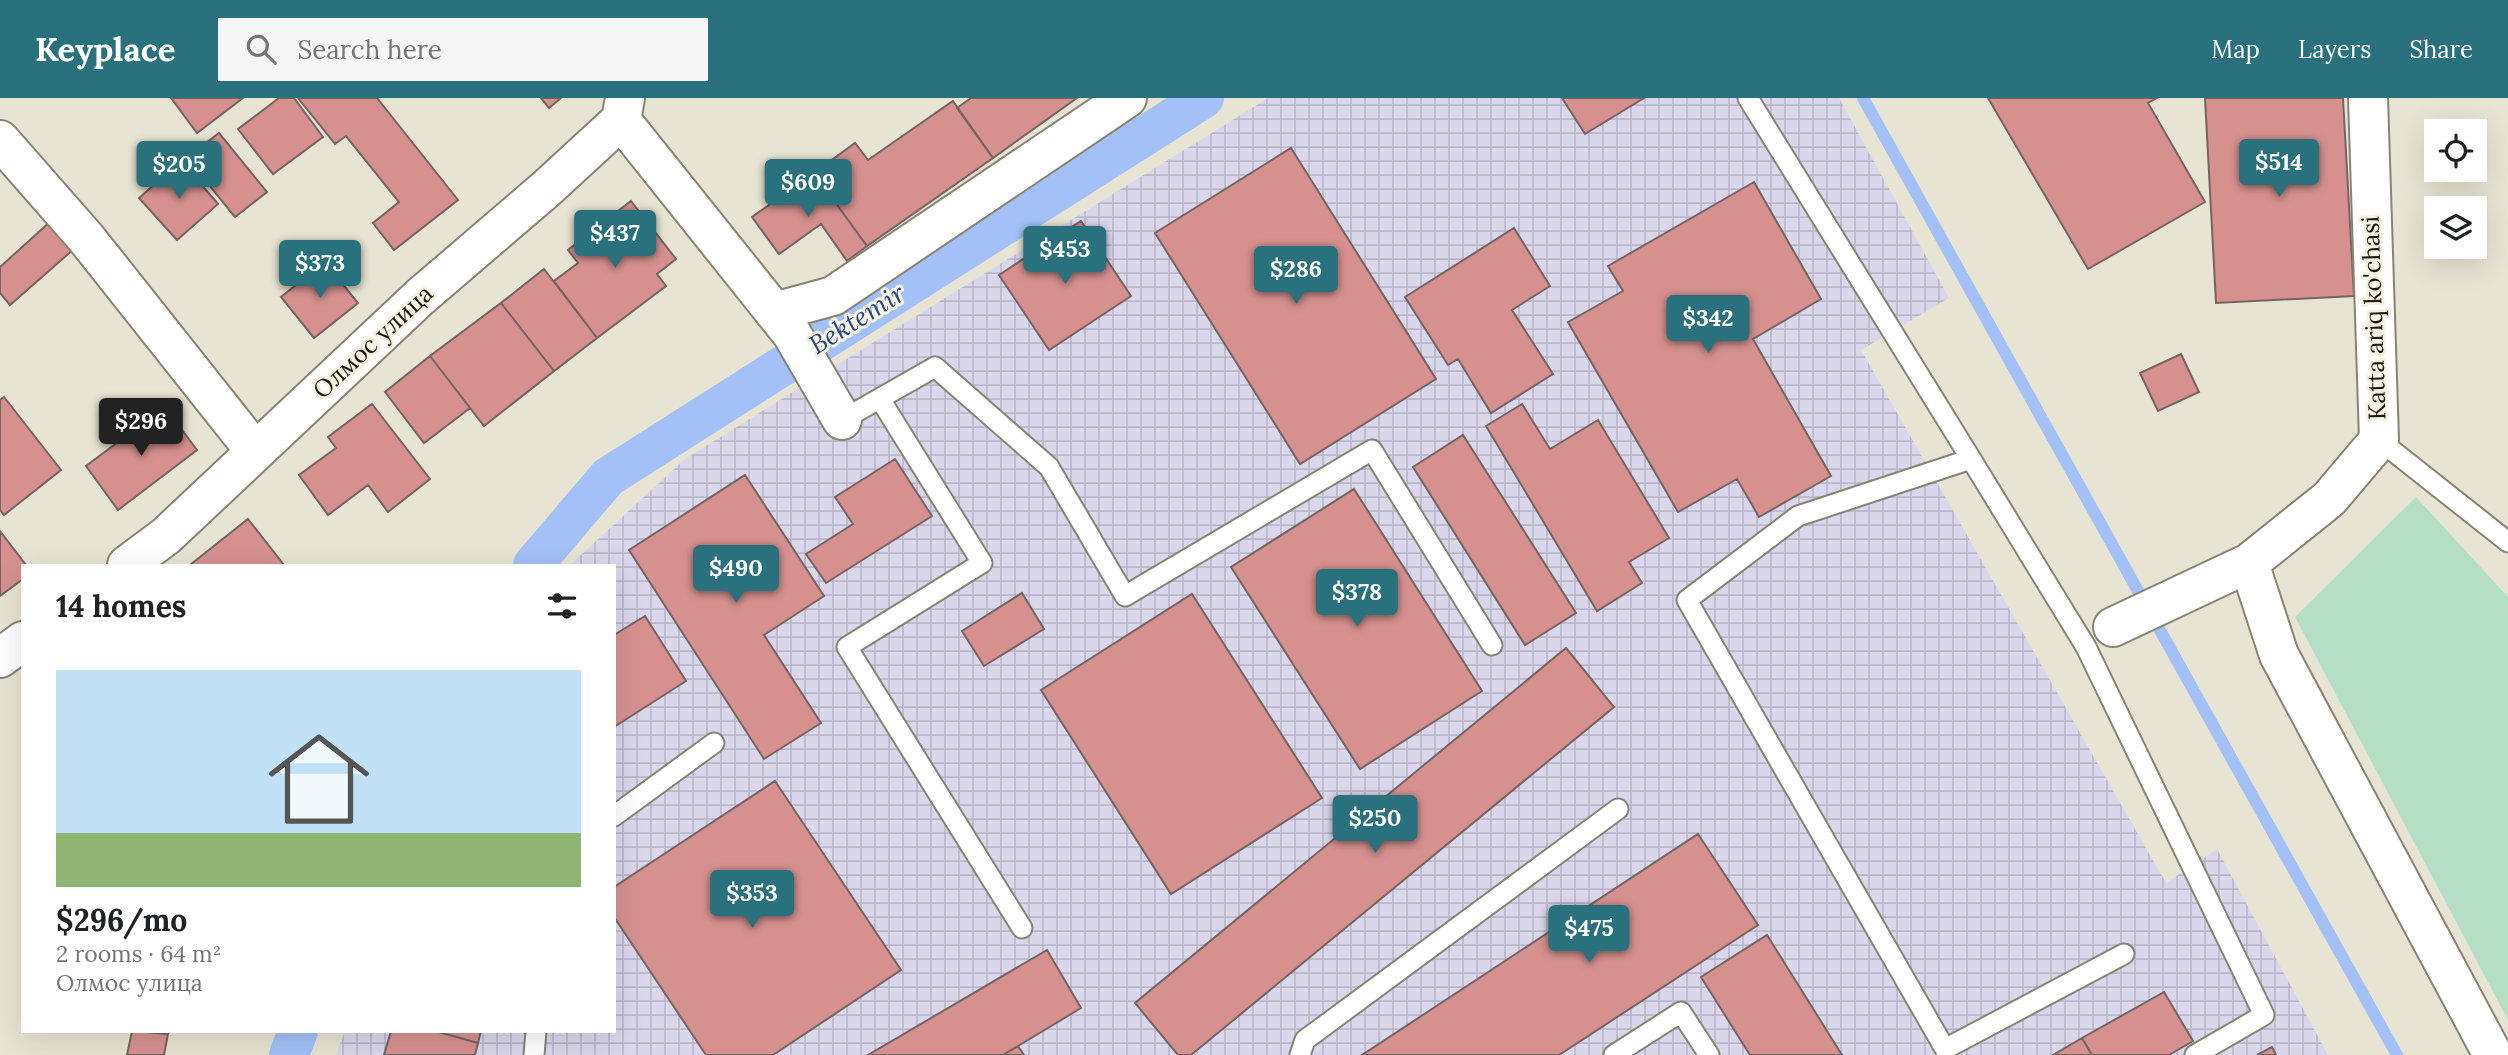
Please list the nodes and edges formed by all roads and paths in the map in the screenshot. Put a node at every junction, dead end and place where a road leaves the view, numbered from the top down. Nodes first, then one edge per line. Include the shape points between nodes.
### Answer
1 (1127, 98) edge
2 (1748, 98) edge
3 (2368, 98) edge
4 (623, 109) edge
5 (0, 140) edge
6 (783, 323) junction
7 (880, 399) junction
8 (842, 420) joint
9 (2379, 440) junction
10 (255, 451) junction
11 (1971, 458) junction
12 (2508, 542) edge
13 (2249, 563) junction
14 (128, 564) edge
15 (2100, 637) junction
16 (21, 642) edge
17 (1492, 645) dead end
18 (0, 658) edge
19 (714, 743) dead end
20 (1618, 809) dead end
21 (616, 815) edge
22 (1022, 928) dead end
23 (2124, 954) dead end
24 (536, 1033) edge
25 (534, 1055) edge
26 (1300, 1055) edge
27 (1614, 1055) edge
28 (1709, 1055) edge
29 (2195, 1055) edge
30 (2493, 1055) edge

1 - 6 street via 833,296
2 - 11 lane
3 - 9 street, Katta ariq ko'chasi
4 - 6 street, Олмос улица
4 - 10 street, Олмос улица via 546,190 420,298
5 - 10 street via 86,238
6 - 8 street, Олмос улица
7 - 8 lane
7 - 17 lane via 935,367 1049,467 1125,596 1372,450
7 - 22 lane via 982,563 846,648
9 - 12 lane
9 - 13 street, Katta ariq ko'chasi via 2329,499
10 - 14 street, Олмос улица via 166,536
11 - 15 lane
11 - 23 lane via 1798,516 1687,600 1945,1049
13 - 15 street, Katta ariq ko'chasi
13 - 30 street via 2278,655
15 - 29 lane via 2264,1015
16 - 18 street
19 - 21 lane
20 - 26 lane via 1305,1040
24 - 25 lane
27 - 28 lane via 1681,1012

